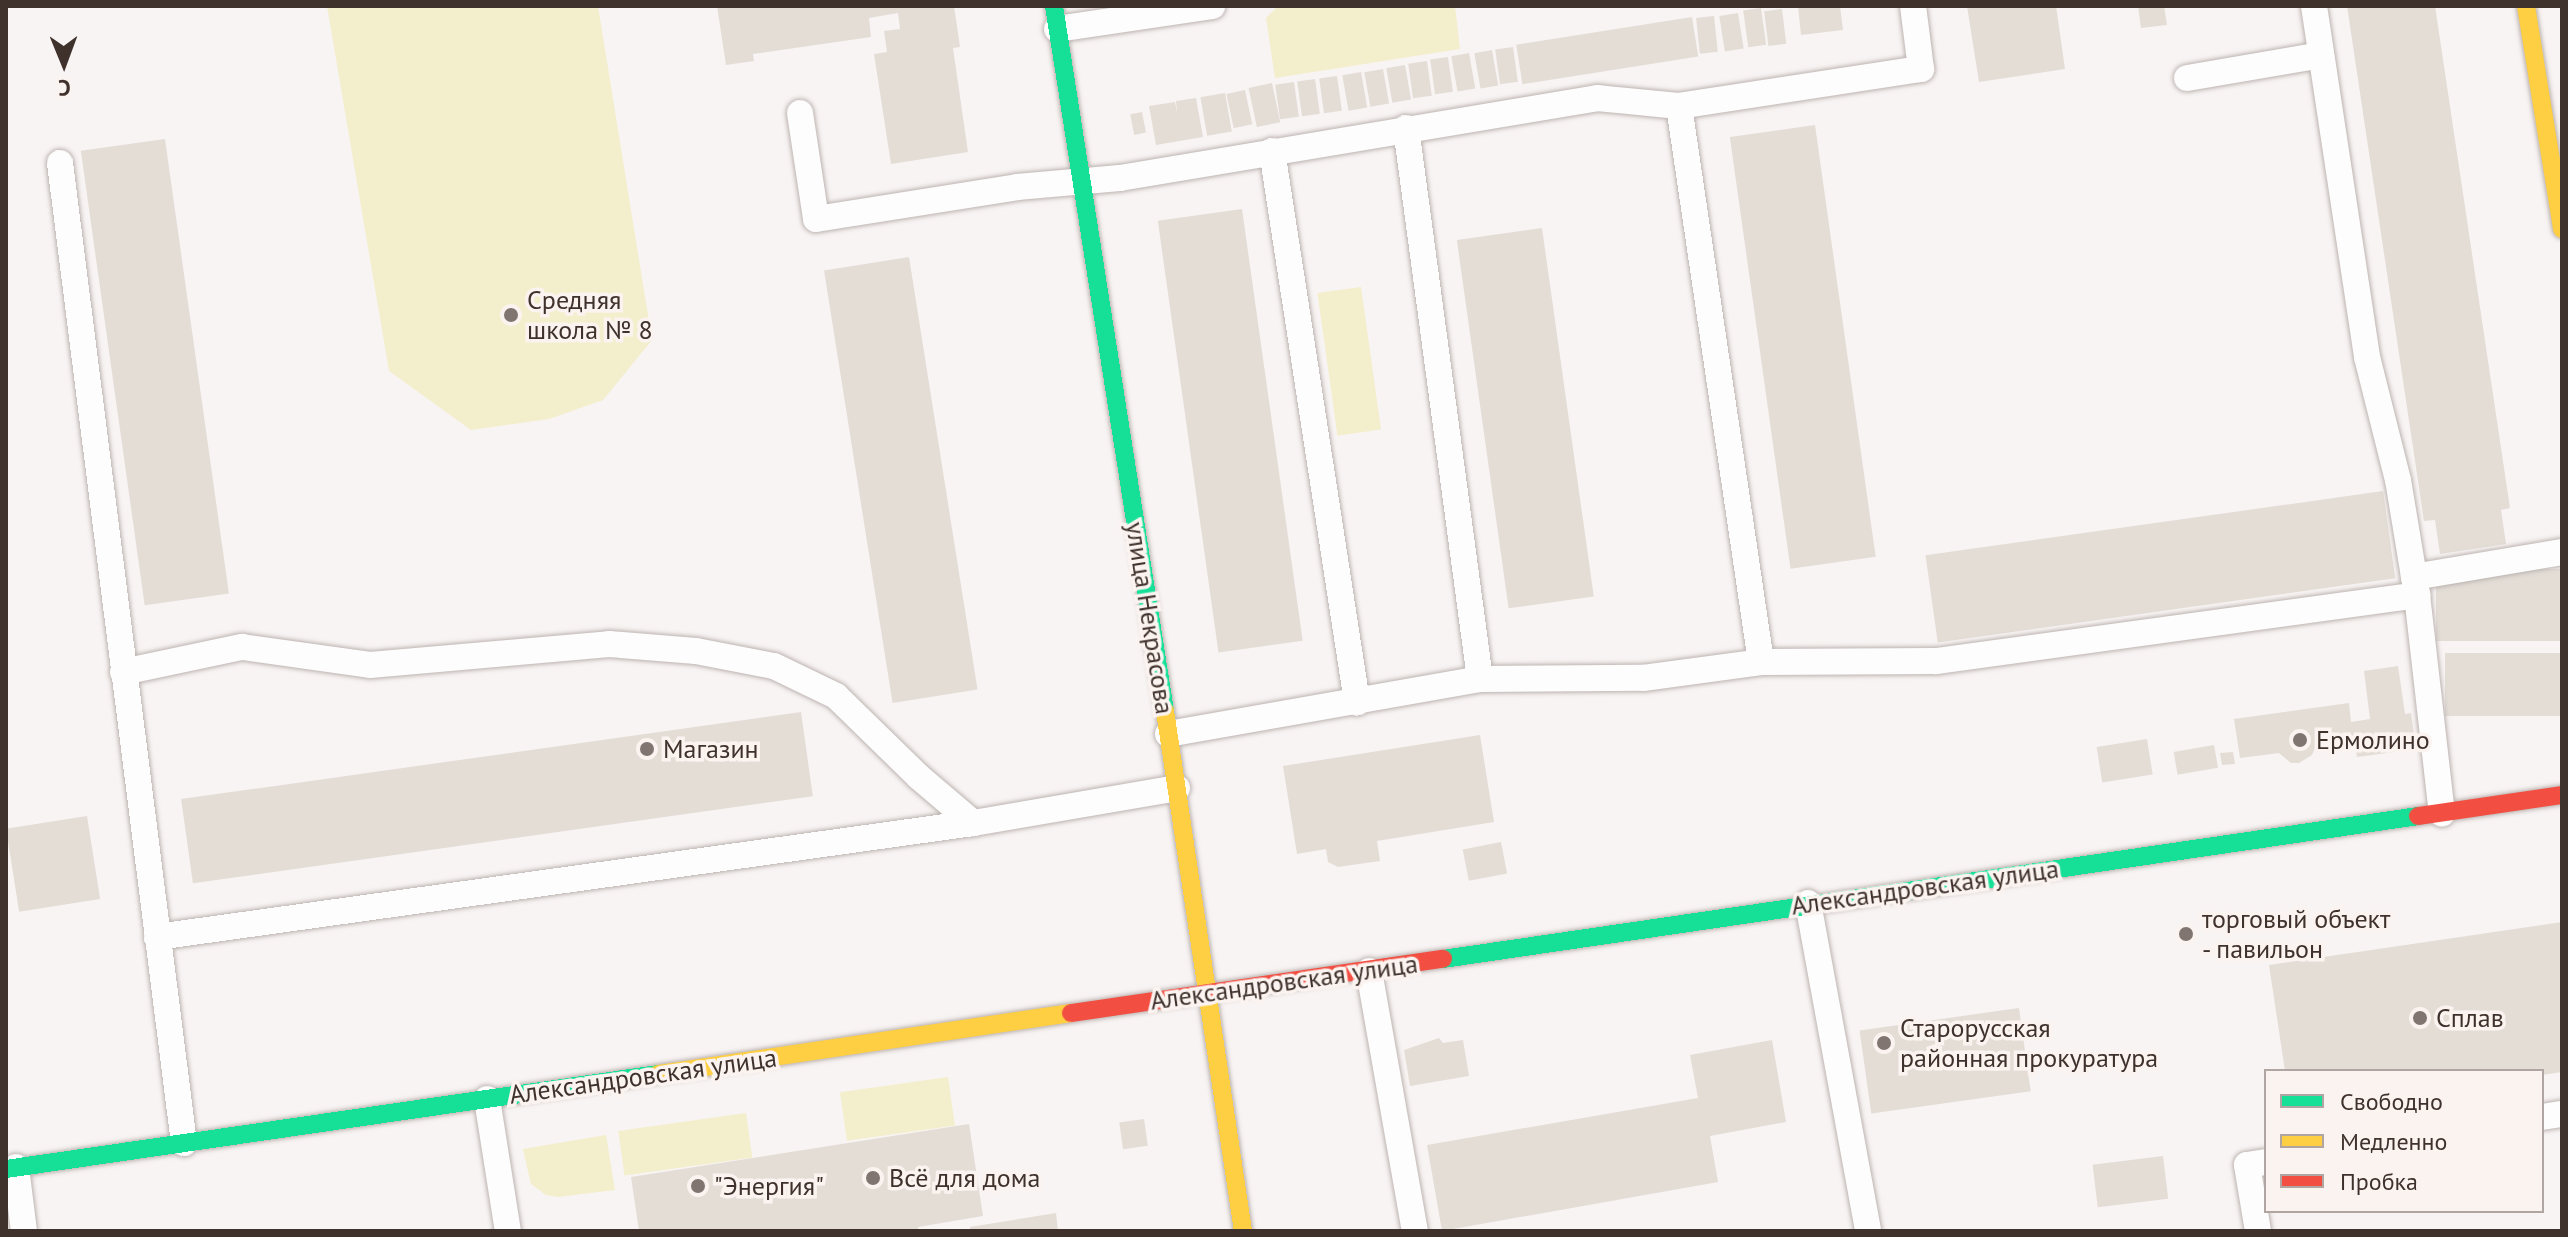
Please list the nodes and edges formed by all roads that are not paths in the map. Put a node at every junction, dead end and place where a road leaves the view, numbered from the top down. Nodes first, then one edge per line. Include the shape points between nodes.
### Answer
1 (1212, 6) edge
2 (1913, 6) edge
3 (2314, 6) edge
4 (2526, 6) edge
5 (1055, 18) edge
6 (2321, 55) junction
7 (2187, 78) dead end
8 (1679, 106) junction
9 (800, 113) dead end
10 (1406, 128) junction
11 (1272, 151) junction
12 (60, 163) dead end
13 (1082, 181) junction
14 (2562, 229) edge
15 (2562, 552) edge
16 (2415, 586) junction
17 (1761, 662) junction
18 (123, 672) junction
19 (1480, 679) junction
20 (1357, 702) junction
21 (1168, 734) junction
22 (1177, 788) junction
23 (2562, 795) edge
24 (2442, 814) junction
25 (973, 823) junction
26 (1808, 903) junction
27 (157, 937) junction
28 (1369, 971) junction
29 (1208, 996) junction
30 (487, 1099) junction
31 (184, 1143) junction
32 (2264, 1162) edge
33 (11, 1168) edge
34 (24, 1231) edge
35 (508, 1231) edge
36 (1243, 1231) edge
37 (1415, 1231) edge
38 (1868, 1231) edge
39 (2258, 1231) edge

1 - 5 lane
2 - 8 lane via 1921,69
3 - 6 lane
4 - 14 street
5 - 13 street, улица Некрасова
6 - 7 lane
6 - 16 lane via 2367,357 2398,480
8 - 10 lane via 1597,98
8 - 17 lane
9 - 13 lane via 816,219
10 - 11 lane
10 - 19 lane
11 - 13 lane
11 - 20 lane
12 - 18 lane
13 - 21 street, улица Некрасова
15 - 16 lane
16 - 17 lane via 1936,661
16 - 24 lane
17 - 19 lane via 1643,678
18 - 25 lane via 242,647 370,665 609,644 696,651 774,666 836,696
18 - 27 lane
19 - 20 lane
20 - 21 lane
21 - 22 street, улица Некрасова
22 - 25 lane
22 - 29 street, улица Некрасова
23 - 24 street, Александровская улица
24 - 26 street, Александровская улица
25 - 27 lane
26 - 28 street, Александровская улица
26 - 38 lane
27 - 31 lane
28 - 29 street, Александровская улица
28 - 37 lane
29 - 30 street, Александровская улица
29 - 36 street, улица Некрасова
30 - 31 street, Александровская улица
30 - 35 lane
31 - 33 street, Александровская улица
32 - 39 lane via 2247,1165
33 - 34 lane

